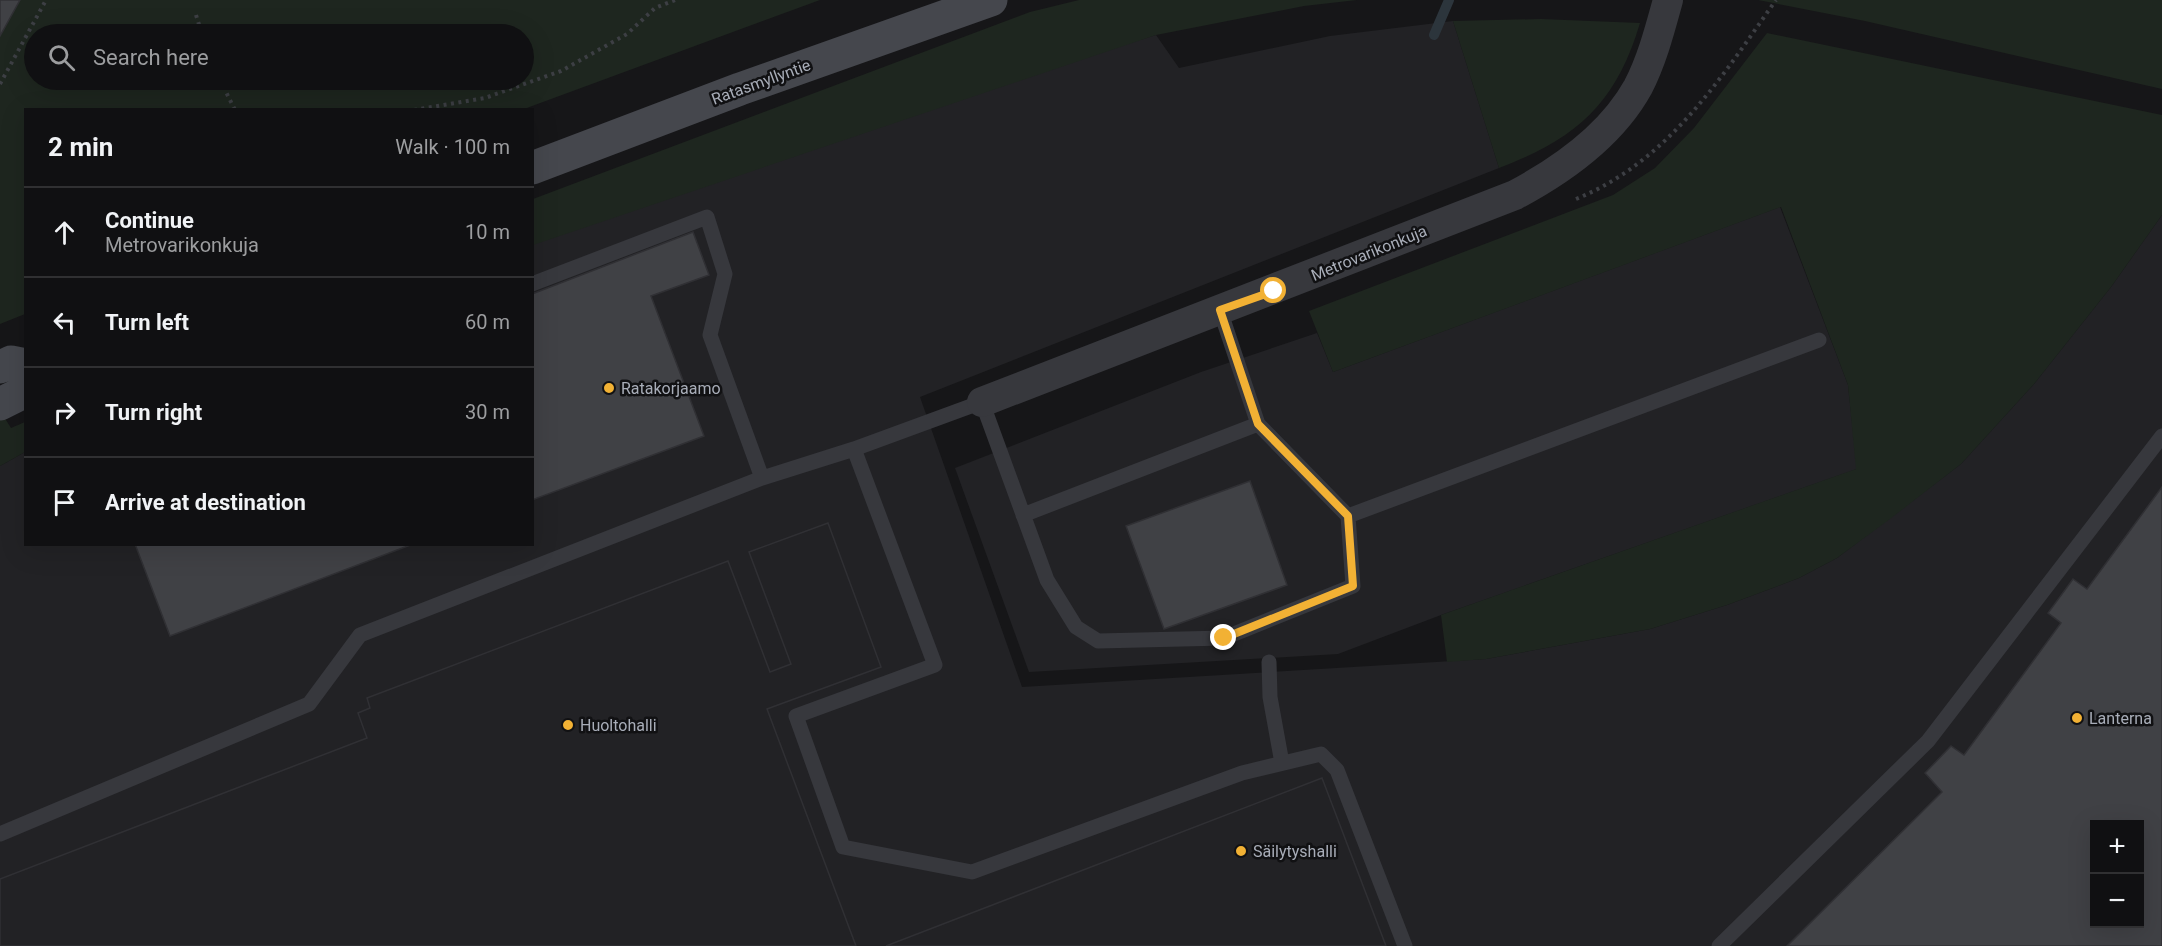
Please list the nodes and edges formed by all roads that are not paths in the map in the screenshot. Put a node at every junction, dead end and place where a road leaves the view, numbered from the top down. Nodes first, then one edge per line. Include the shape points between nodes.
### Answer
1 (991, 0) edge
2 (1668, 0) edge
3 (534, 167) edge
4 (534, 283) edge
5 (1220, 310) junction
6 (1819, 340) dead end
7 (24, 365) edge
8 (0, 367) edge
9 (24, 392) edge
10 (982, 402) junction
11 (0, 404) edge
12 (1258, 424) junction
13 (2162, 436) edge
14 (854, 449) junction
15 (762, 478) junction
16 (1023, 515) junction
17 (1348, 516) junction
18 (1269, 662) dead end
19 (1282, 763) junction
20 (0, 834) edge
21 (1405, 946) edge
22 (1719, 946) edge

1 - 3 street, Ratasmyllyntie
2 - 5 street, Metrovarikonkuja via 1656,44 1637,88 1607,127 1547,178 1515,195
4 - 15 lane via 707,217 725,274 710,335
5 - 10 street, Metrovarikonkuja
5 - 12 lane
6 - 17 lane
7 - 8 street via 11,362
9 - 11 street
10 - 14 lane
10 - 16 lane
12 - 16 lane
12 - 17 lane
13 - 22 lane via 1921,749
14 - 15 lane
14 - 19 lane via 935,665 796,716 843,847 972,872 1242,772
15 - 20 lane via 360,635 309,704
16 - 17 lane via 1047,580 1076,627 1098,641 1224,638 1353,586
18 - 19 lane via 1269,693
19 - 21 lane via 1321,754 1337,770

